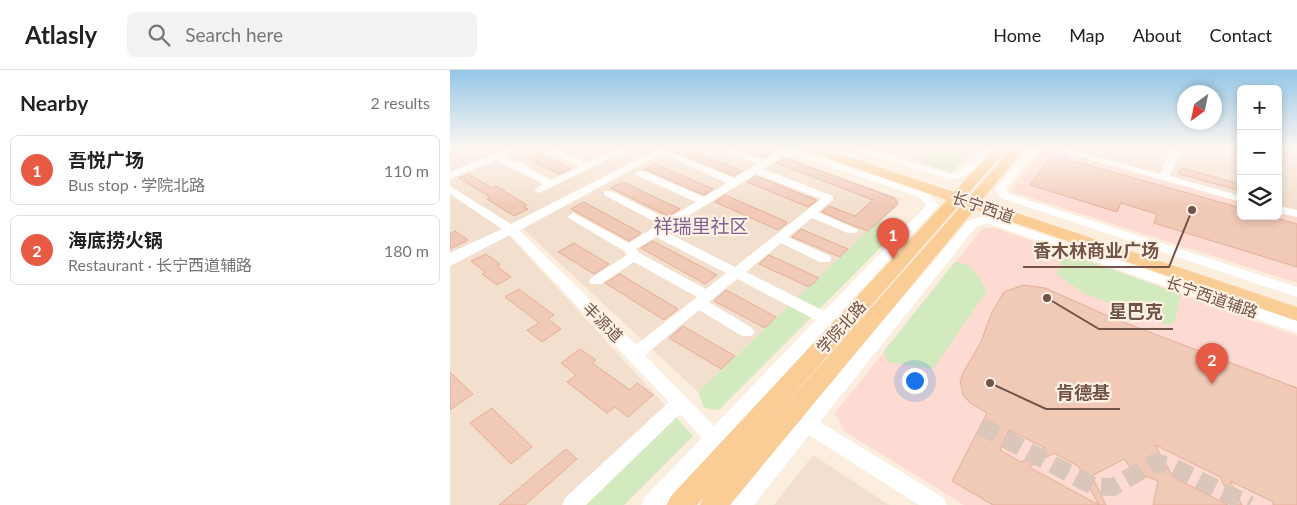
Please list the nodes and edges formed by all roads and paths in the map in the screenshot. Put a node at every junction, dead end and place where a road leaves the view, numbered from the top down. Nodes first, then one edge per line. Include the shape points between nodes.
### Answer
1 (469, 168) edge
2 (523, 168) edge
3 (584, 168) edge
4 (637, 168) edge
5 (705, 168) edge
6 (755, 168) edge
7 (763, 168) edge
8 (843, 168) edge
9 (875, 168) edge
10 (888, 168) edge
11 (920, 168) edge
12 (970, 168) edge
13 (988, 168) edge
14 (997, 168) edge
15 (1017, 168) edge
16 (1128, 168) edge
17 (1168, 168) edge
18 (640, 173) dead end
19 (450, 176) edge
20 (950, 178) joint
21 (1164, 178) junction
22 (734, 182) junction
23 (552, 184) junction
24 (450, 189) edge
25 (539, 190) dead end
26 (608, 193) dead end
27 (967, 197) junction
28 (1237, 198) edge
29 (704, 201) junction
30 (1282, 210) edge
31 (810, 213) junction
32 (1297, 214) edge
33 (574, 217) dead end
34 (668, 224) junction
35 (511, 230) junction
36 (852, 230) dead end
37 (656, 232) junction
38 (780, 238) junction
39 (632, 252) junction
40 (450, 258) edge
41 (825, 259) dead end
42 (450, 262) edge
43 (736, 273) junction
44 (596, 281) dead end
45 (1297, 292) edge
46 (703, 300) junction
47 (1297, 302) edge
48 (1297, 314) edge
49 (827, 319) junction
50 (1297, 326) edge
51 (747, 332) dead end
52 (635, 354) junction
53 (681, 402) junction
54 (790, 413) junction
55 (807, 424) junction
56 (721, 445) junction
57 (747, 465) junction
58 (572, 505) edge
59 (651, 505) edge
60 (680, 505) edge
61 (713, 505) edge
62 (742, 505) edge
63 (937, 505) edge

1 - 19 street
2 - 23 street
3 - 23 street
4 - 35 street
5 - 22 street
6 - 22 street
7 - 31 street via 829,198
8 - 49 street via 930,200 933,205
9 - 27 main road, 长宁西道
10 - 27 main road, 长宁西道
11 - 20 street
12 - 20 street via 962,177
13 - 27 main road, 学院北路
14 - 27 main road, 学院北路
15 - 45 street, 长宁西道辅路 via 1000,189 1005,196
16 - 21 street
17 - 21 street
18 - 29 street
21 - 28 street
22 - 29 street
23 - 25 street
24 - 35 street, 丰源道
26 - 34 street
27 - 47 main road, 长宁西道
27 - 48 main road, 长宁西道
27 - 54 main road, 学院北路
27 - 56 main road, 学院北路
29 - 34 street
30 - 32 street
31 - 36 street
31 - 38 street
33 - 39 street
34 - 37 street
35 - 40 street
35 - 42 street
35 - 52 street, 丰源道
37 - 39 street
37 - 43 street
38 - 41 street
38 - 43 street
39 - 44 street
39 - 46 street
43 - 46 street
43 - 49 street
46 - 51 street
46 - 52 street
49 - 56 street
50 - 55 street, 长宁西道辅路 via 986,219 972,224
52 - 53 street, 丰源道
53 - 56 street, 丰源道
53 - 58 street
54 - 55 street
54 - 57 main road, 学院北路
55 - 62 street
55 - 63 street
56 - 57 street, 丰源道
56 - 59 street
56 - 60 main road, 学院北路
57 - 61 main road, 学院北路

